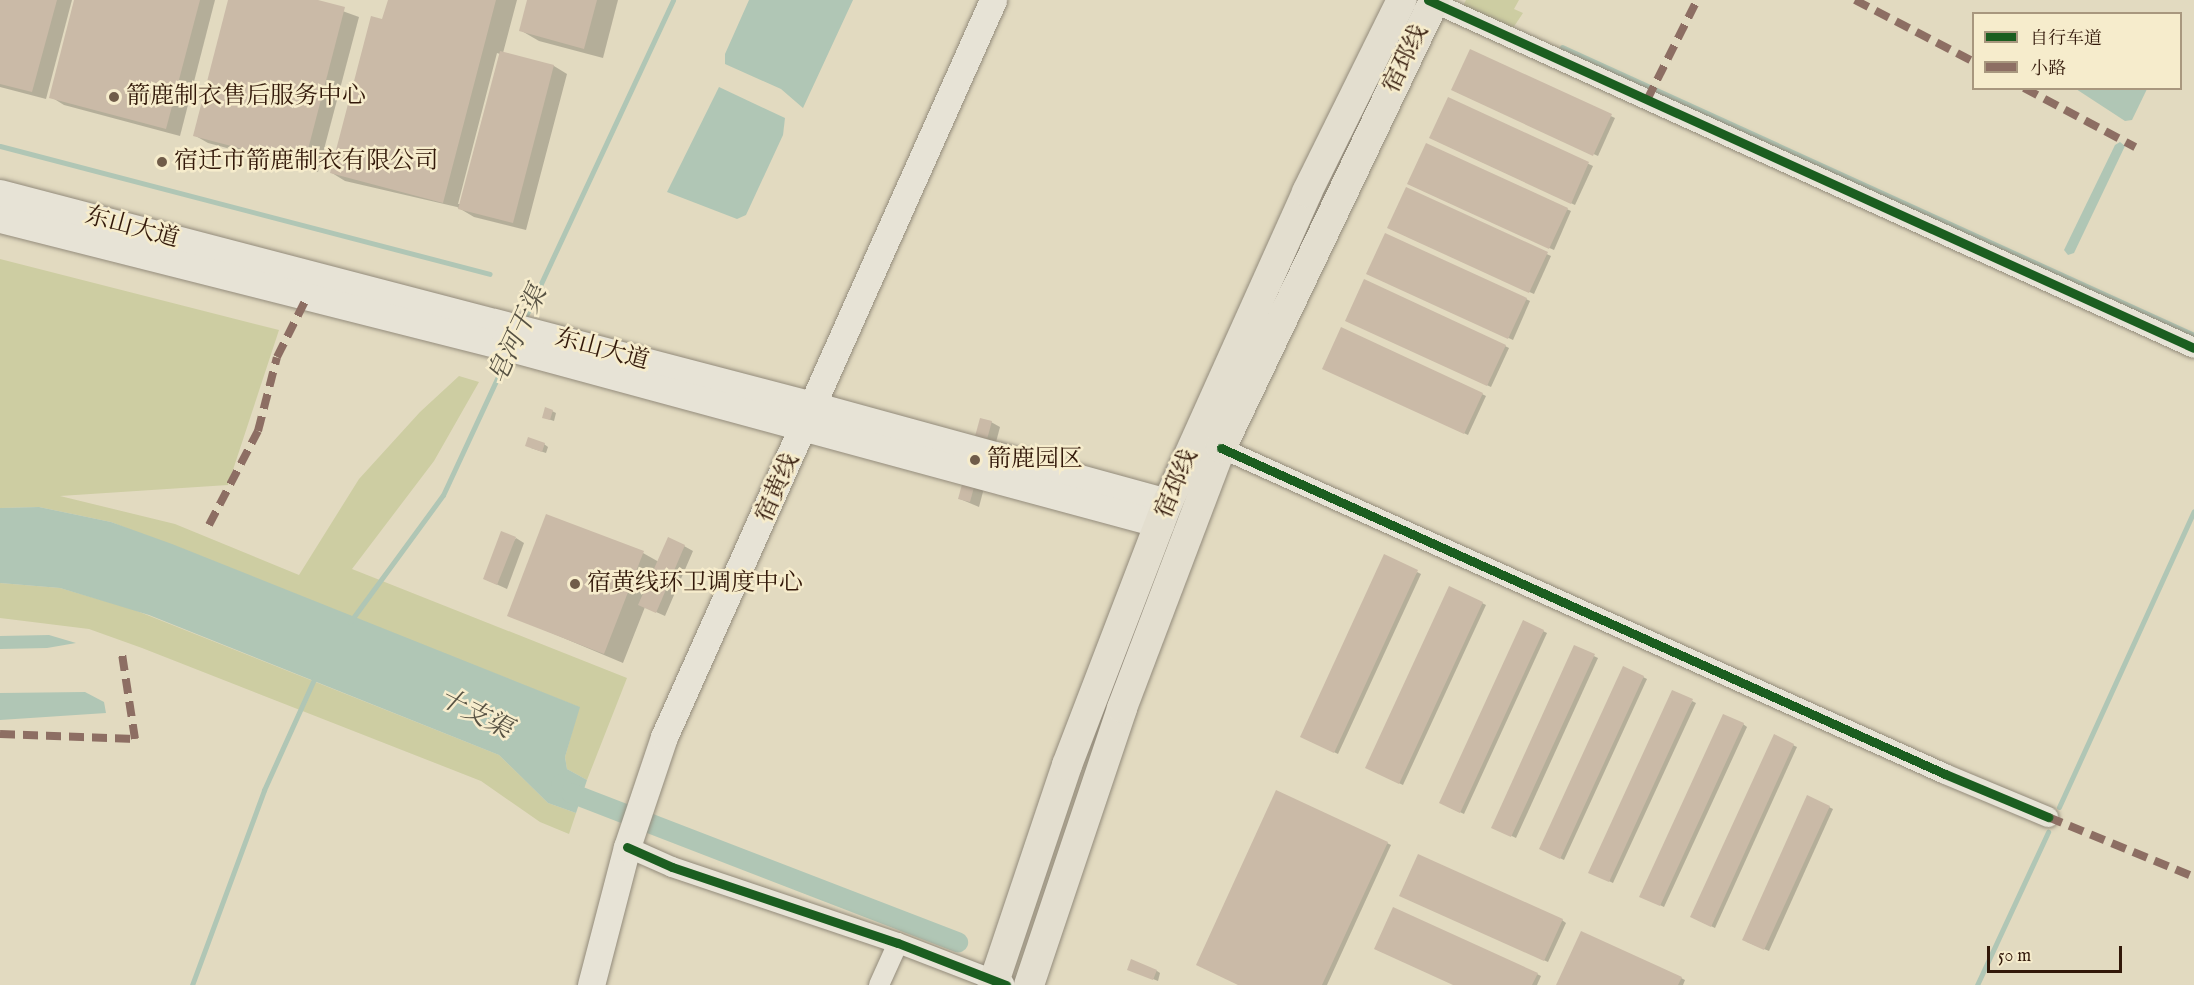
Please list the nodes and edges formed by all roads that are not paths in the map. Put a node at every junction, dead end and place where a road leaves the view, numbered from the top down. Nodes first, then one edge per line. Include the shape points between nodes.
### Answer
1 (993, 0) edge
2 (1402, 0) edge
3 (1432, 1) edge
4 (0, 194) edge
5 (0, 219) edge
6 (516, 339) junction
7 (2194, 348) edge
8 (811, 416) junction
9 (1221, 448) junction
10 (1164, 513) junction
11 (2048, 817) dead end
12 (628, 841) junction
13 (898, 943) junction
14 (998, 984) edge
15 (591, 985) edge
16 (879, 985) edge
17 (1029, 985) edge

1 - 8 main road, 宿黄线
2 - 10 main road, 宿邳线 via 1307,192
3 - 7 street
3 - 9 main road, 宿邳线
4 - 6 main road, 东山大道
5 - 6 main road, 东山大道
6 - 8 main road, 东山大道
8 - 10 main road, 东山大道
8 - 12 main road, 宿黄线 via 664,737
9 - 11 street
9 - 17 main road, 宿邳线 via 1122,708
10 - 14 main road, 宿邳线 via 1067,765
12 - 13 street via 672,867
12 - 15 main road, 宿黄线
13 - 14 street
13 - 16 street

